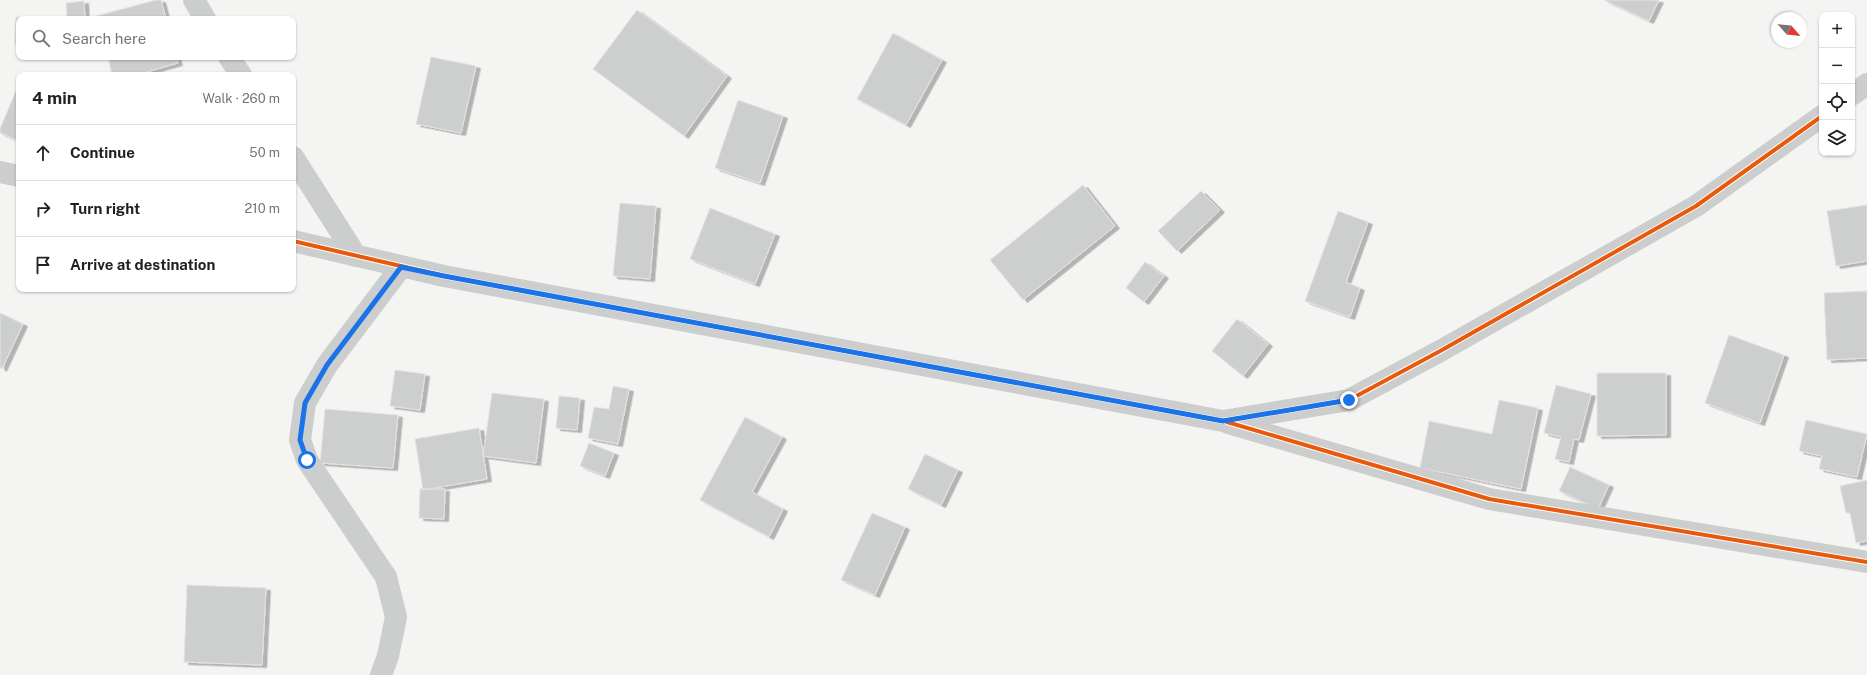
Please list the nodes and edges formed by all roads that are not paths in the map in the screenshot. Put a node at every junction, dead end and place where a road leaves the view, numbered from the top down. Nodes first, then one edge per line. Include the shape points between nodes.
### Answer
1 (194, 0) edge
2 (203, 16) edge
3 (231, 60) edge
4 (239, 72) edge
5 (1867, 84) edge
6 (1855, 93) edge
7 (1819, 118) edge
8 (296, 162) edge
9 (0, 172) edge
10 (16, 175) edge
11 (296, 242) edge
12 (356, 256) junction
13 (401, 267) junction
14 (1223, 421) junction
15 (1867, 562) edge
16 (382, 675) edge

1 - 2 street
3 - 4 street
5 - 6 street
7 - 14 street via 1696,206 1349,400
8 - 12 street
9 - 10 street
11 - 12 street
12 - 13 street
13 - 14 street
13 - 16 street via 327,365 305,403 300,440 307,460 386,577 396,617
14 - 15 street via 1489,498

